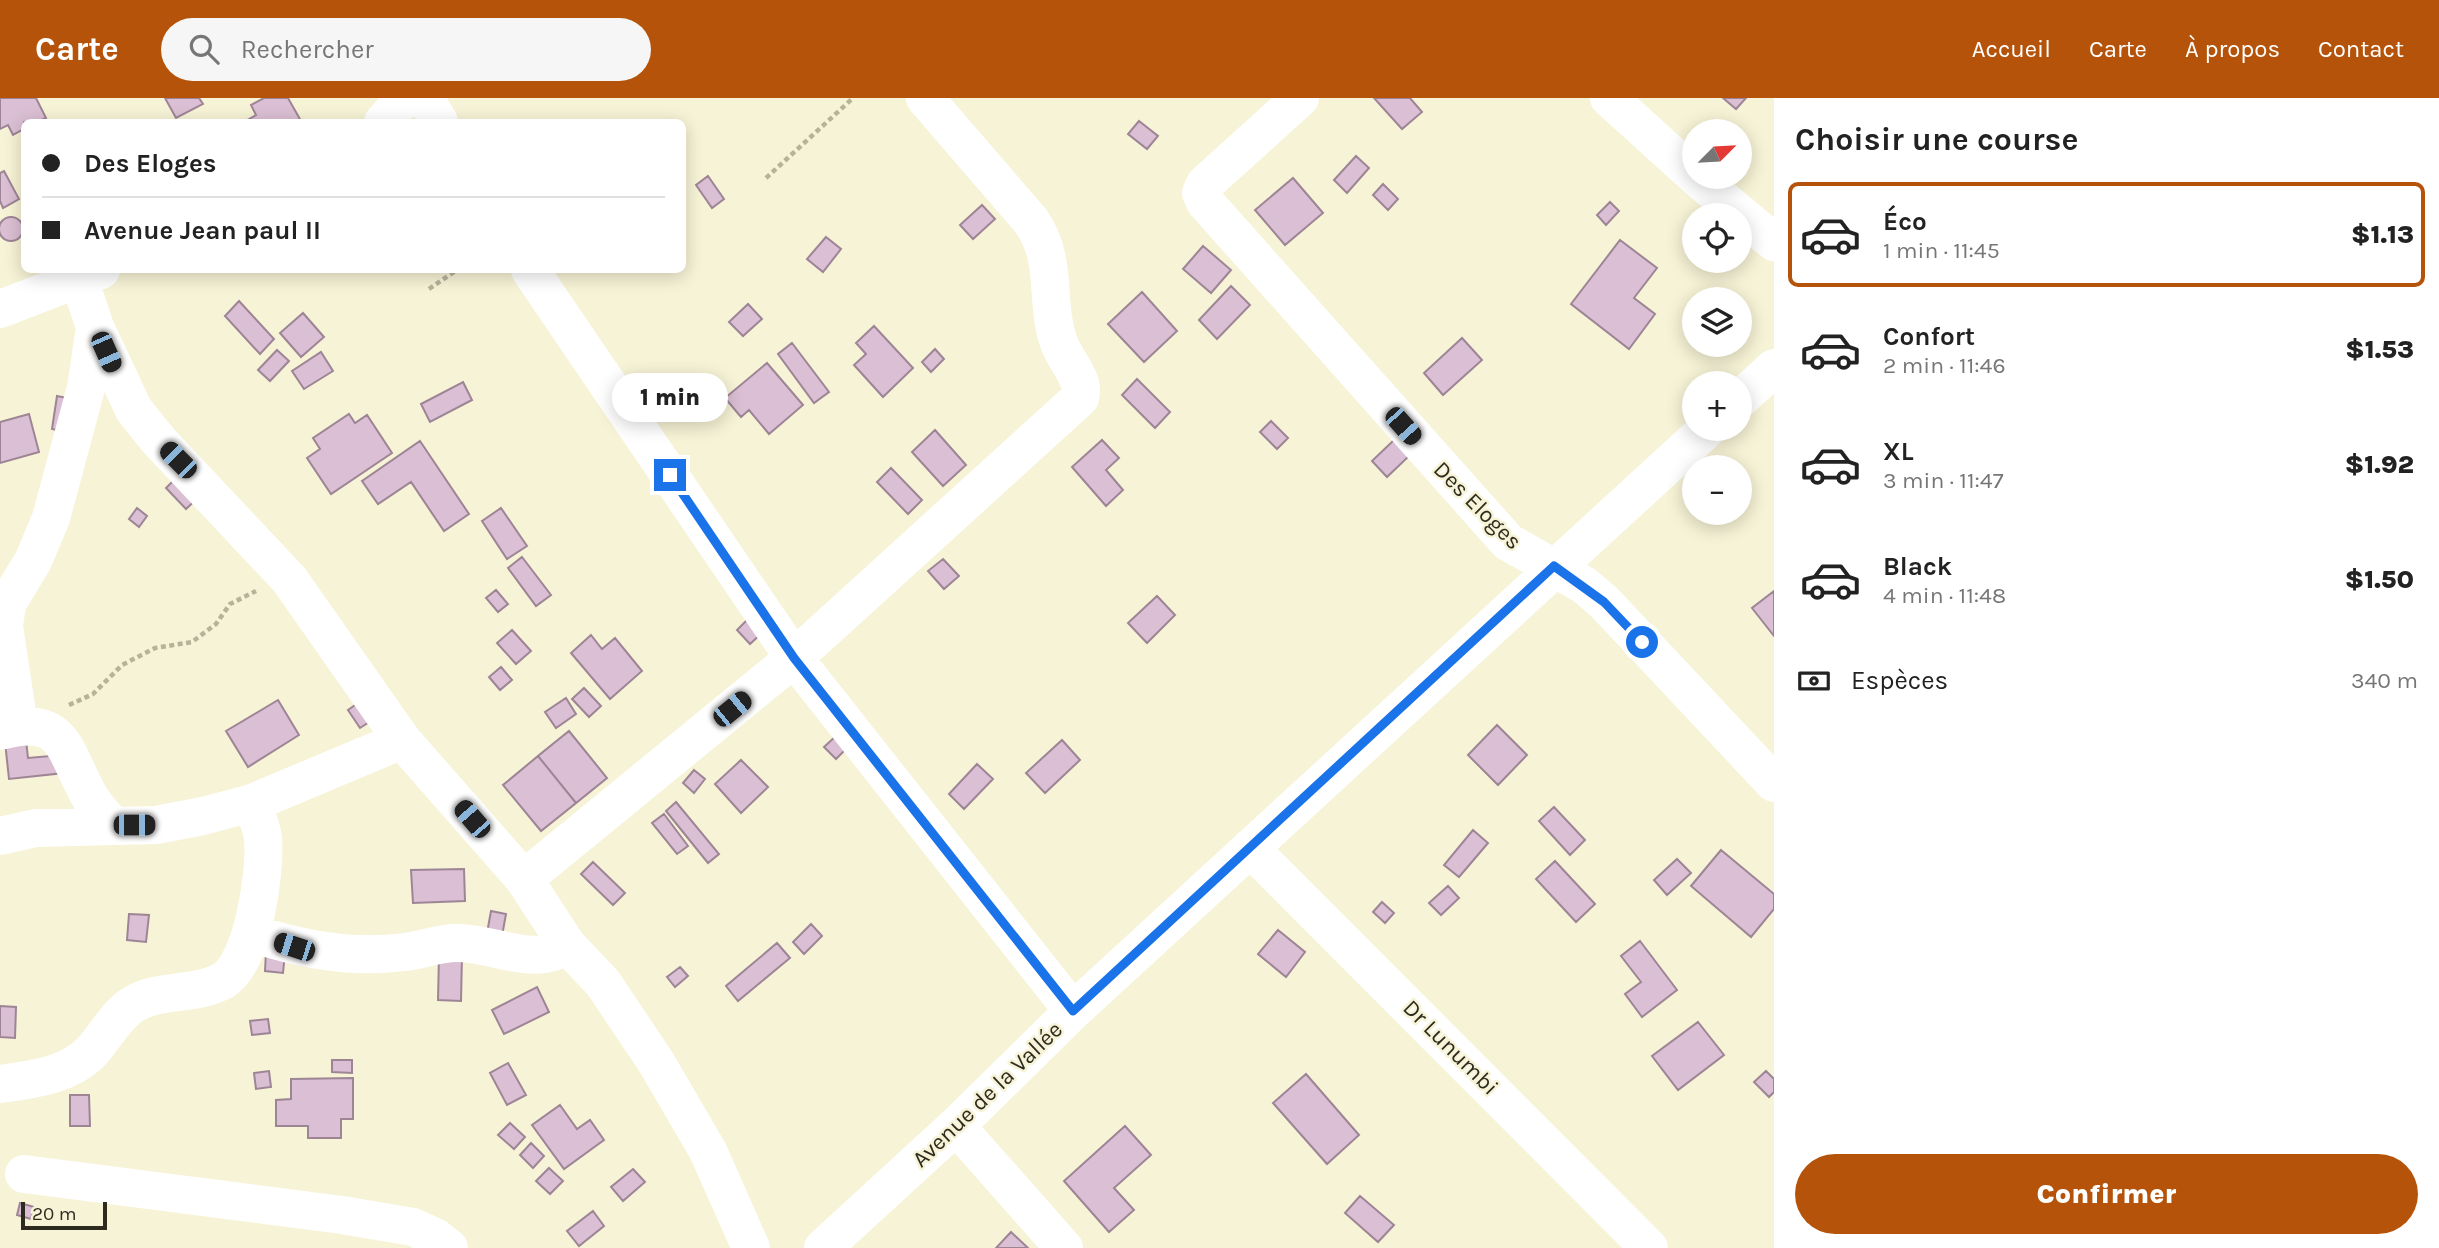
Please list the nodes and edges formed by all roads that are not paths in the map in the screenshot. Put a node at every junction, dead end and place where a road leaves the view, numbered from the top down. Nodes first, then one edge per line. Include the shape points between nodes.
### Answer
1 (405, 98) edge
2 (425, 98) edge
3 (925, 98) edge
4 (1300, 98) edge
5 (1609, 98) edge
6 (386, 119) edge
7 (437, 119) edge
8 (1682, 164) edge
9 (1711, 189) edge
10 (1774, 242) edge
11 (532, 273) edge
12 (90, 274) edge
13 (0, 309) edge
14 (95, 327) junction
15 (1774, 368) edge
16 (1752, 388) edge
17 (1694, 441) edge
18 (1554, 566) junction
19 (794, 658) junction
20 (23, 730) edge
21 (402, 740) junction
22 (1774, 783) edge
23 (252, 803) junction
24 (112, 825) junction
25 (0, 836) edge
26 (1250, 848) junction
27 (524, 878) junction
28 (252, 933) junction
29 (567, 945) junction
30 (1073, 1011) junction
31 (0, 1084) edge
32 (956, 1126) junction
33 (24, 1174) dead end
34 (449, 1248) edge
35 (751, 1248) edge
36 (823, 1248) edge
37 (1064, 1248) edge
38 (1650, 1248) edge

1 - 6 street
2 - 7 street
3 - 19 street via 1044,241 1056,335 1082,393 1077,403
4 - 18 street, Des Eloges via 1205,184 1201,193 1205,202 1508,542
5 - 8 street
9 - 10 street
11 - 19 street
12 - 13 street
12 - 14 street
14 - 20 street via 86,388 51,519 7,604 4,626
14 - 21 street via 134,410 289,579
15 - 16 street
17 - 18 street, Avenue de la Vallée
18 - 22 street, Des Eloges via 1604,602
18 - 26 street, Avenue de la Vallée
19 - 27 street
19 - 30 street
20 - 24 street via 65,742 91,799
21 - 23 street
21 - 27 street
23 - 24 street via 156,825
23 - 28 street via 263,836
24 - 25 street via 36,828
26 - 30 street, Avenue de la Vallée
26 - 38 street, Dr Lunumbi
27 - 29 street
28 - 29 street via 294,947 360,955 454,943 506,948 536,957 555,954
28 - 31 street via 236,969 226,979 140,1000 73,1066 50,1076
29 - 35 street via 603,983 656,1062 708,1151
30 - 32 street, Avenue de la Vallée
32 - 36 street, Avenue de la Vallée
32 - 37 street
33 - 34 street via 413,1227

